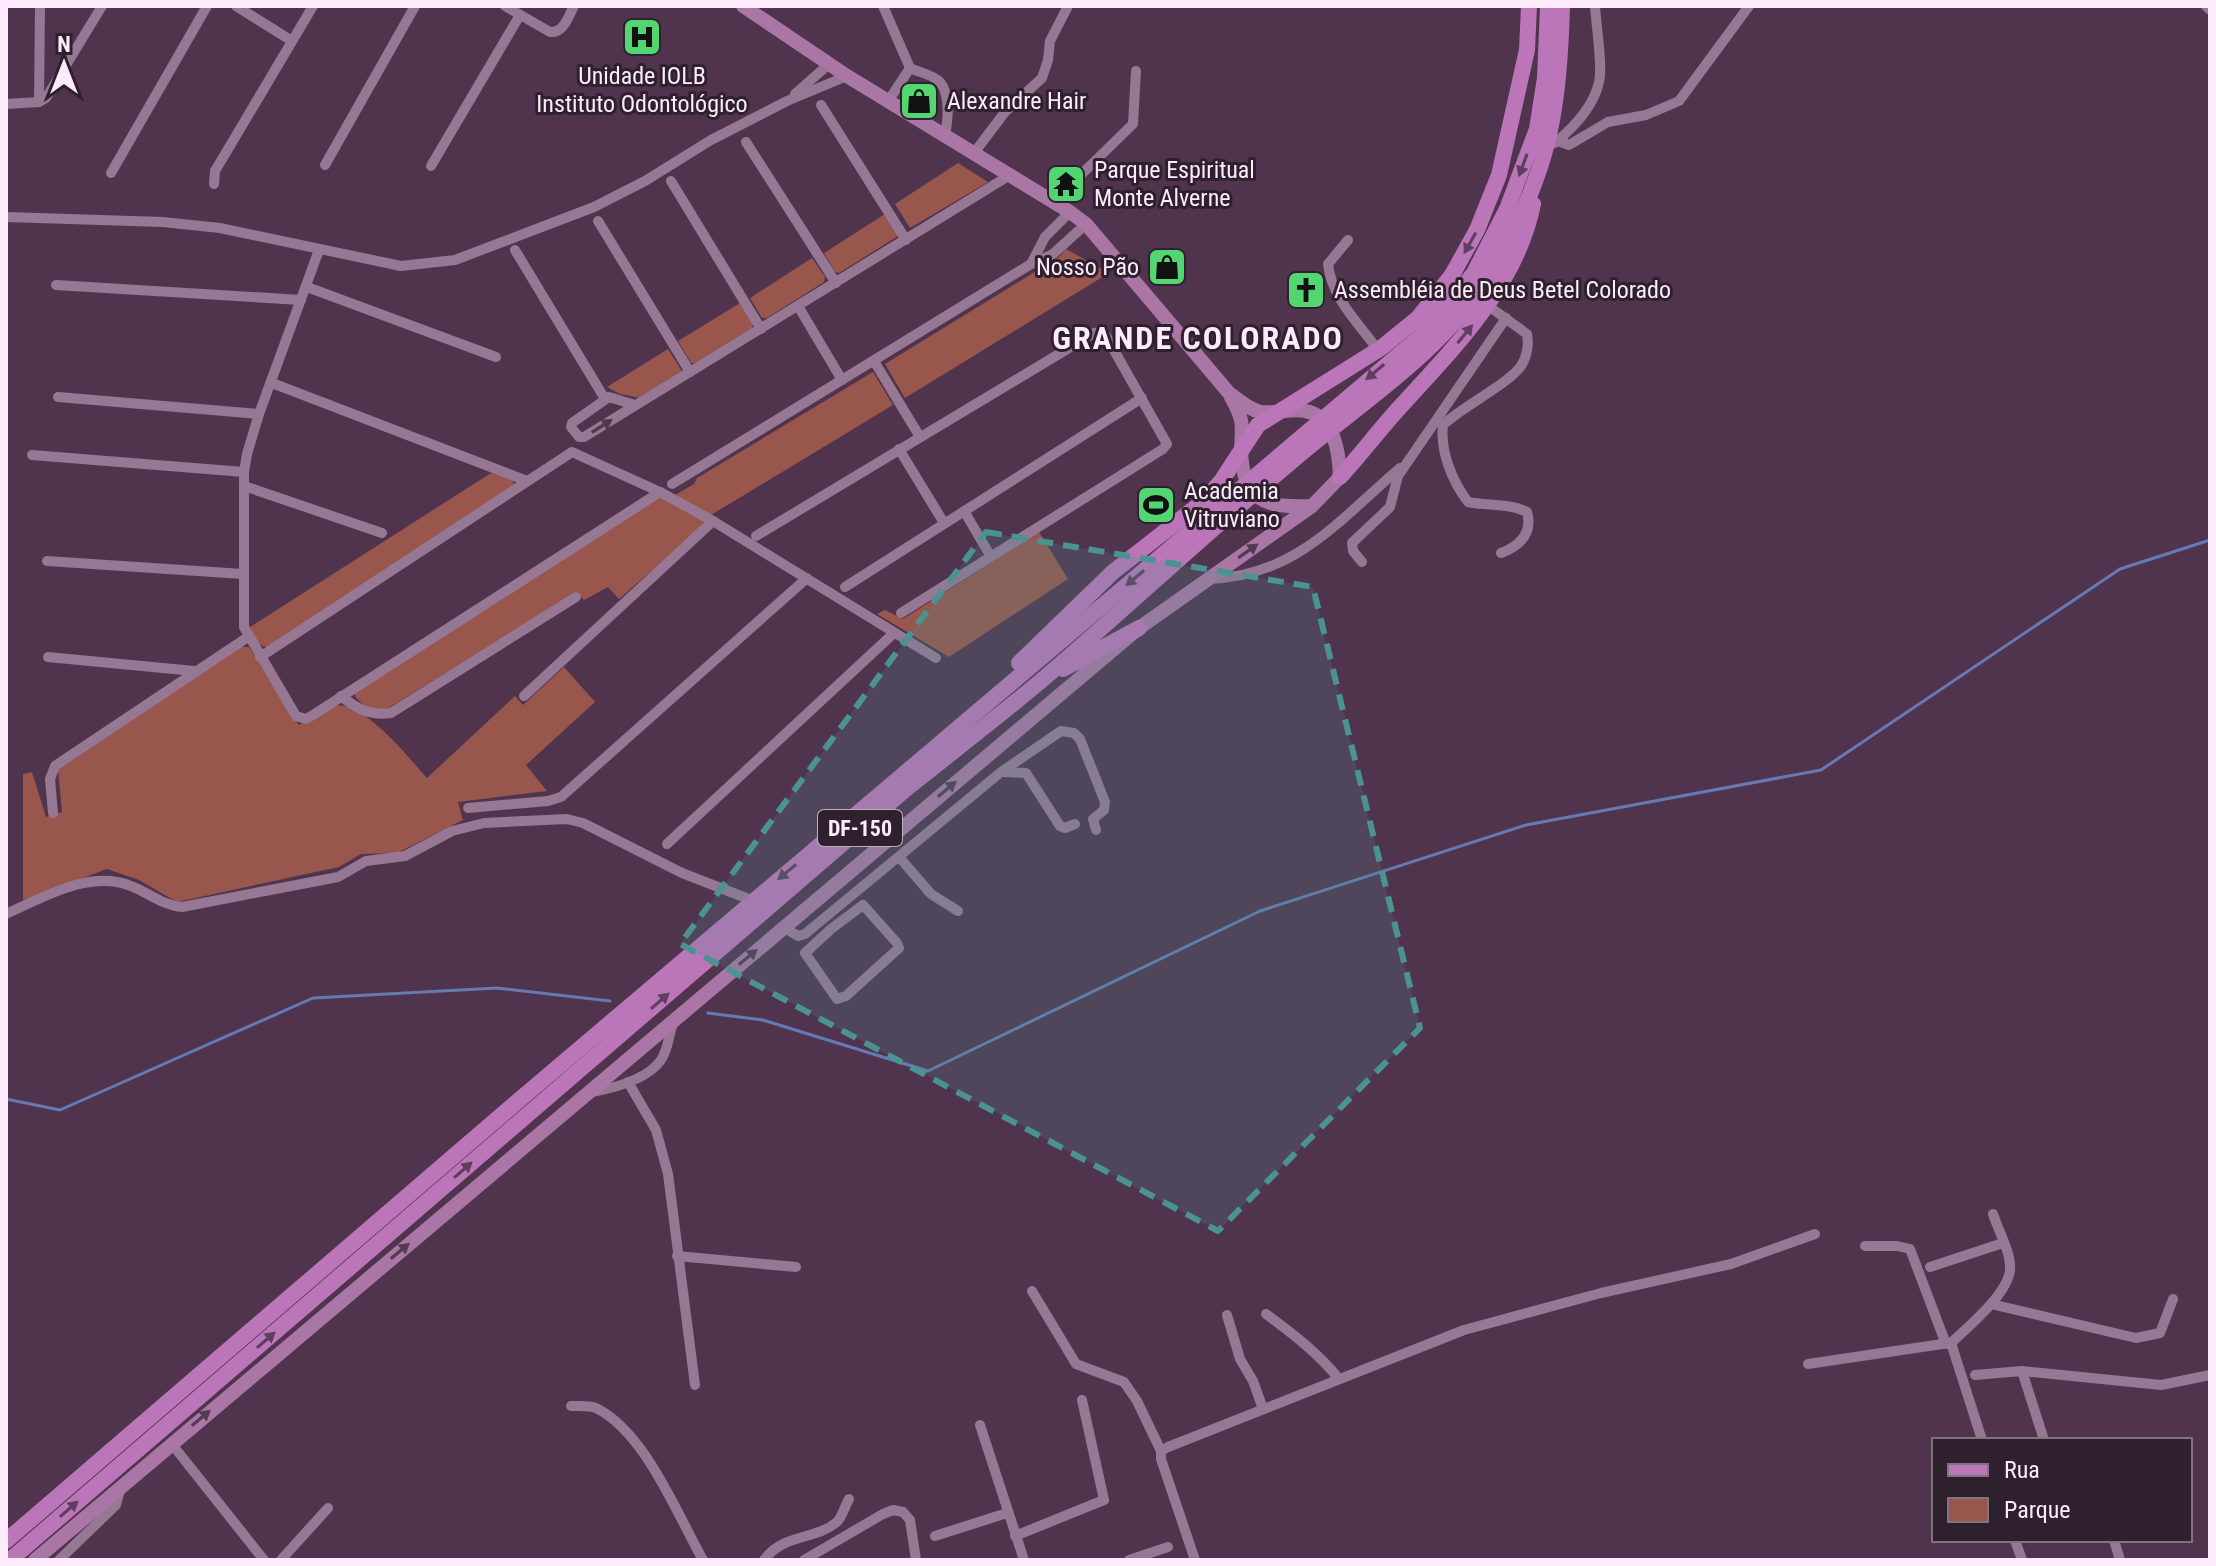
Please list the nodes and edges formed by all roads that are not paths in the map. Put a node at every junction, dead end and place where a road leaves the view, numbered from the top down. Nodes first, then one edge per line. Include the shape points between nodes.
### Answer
1 (40, 6) edge
2 (102, 6) edge
3 (207, 6) edge
4 (236, 6) edge
5 (313, 6) edge
6 (415, 6) edge
7 (505, 6) edge
8 (574, 6) edge
9 (743, 6) edge
10 (883, 6) edge
11 (1068, 6) edge
12 (1529, 6) edge
13 (1548, 6) edge
14 (1562, 6) edge
15 (1595, 6) edge
16 (1749, 6) edge
17 (2206, 6) edge
18 (2210, 10) edge
19 (520, 15) junction
20 (292, 41) junction
21 (829, 64) junction
22 (910, 68) junction
23 (1136, 71) dead end
24 (847, 76) junction
25 (889, 100) junction
26 (787, 101) junction
27 (39, 102) junction
28 (6, 104) edge
29 (821, 105) dead end
30 (945, 135) junction
31 (1558, 141) junction
32 (746, 142) dead end
33 (974, 153) junction
34 (1543, 157) junction
35 (325, 165) dead end
36 (431, 166) dead end
37 (111, 173) dead end
38 (1010, 175) junction
39 (671, 181) dead end
40 (214, 184) dead end
41 (1054, 201) junction
42 (1070, 212) junction
43 (6, 217) edge
44 (598, 221) dead end
45 (1086, 224) junction
46 (906, 240) junction
47 (1348, 240) dead end
48 (319, 250) junction
49 (515, 250) dead end
50 (1031, 264) junction
51 (836, 283) junction
52 (56, 285) dead end
53 (307, 287) junction
54 (301, 300) junction
55 (1487, 305) junction
56 (798, 306) junction
57 (1506, 318) junction
58 (761, 329) junction
59 (1378, 350) junction
60 (496, 357) dead end
61 (874, 361) junction
62 (690, 372) junction
63 (842, 380) junction
64 (272, 383) junction
65 (1229, 393) junction
66 (58, 397) dead end
67 (1142, 398) junction
68 (605, 399) junction
69 (635, 405) junction
70 (1277, 412) junction
71 (259, 414) junction
72 (920, 437) junction
73 (1241, 448) junction
74 (899, 449) junction
75 (32, 455) dead end
76 (1407, 462) junction
77 (244, 472) junction
78 (1340, 477) junction
79 (527, 481) junction
80 (672, 484) dead end
81 (244, 486) junction
82 (660, 492) junction
83 (1312, 506) junction
84 (964, 511) junction
85 (713, 521) junction
86 (944, 523) junction
87 (382, 533) dead end
88 (756, 536) dead end
89 (1501, 553) dead end
90 (990, 555) junction
91 (47, 561) dead end
92 (1362, 562) dead end
93 (243, 574) junction
94 (807, 578) junction
95 (1206, 579) junction
96 (845, 587) dead end
97 (576, 597) dead end
98 (901, 613) dead end
99 (1139, 628) junction
100 (894, 633) junction
101 (248, 637) junction
102 (48, 657) dead end
103 (260, 657) junction
104 (936, 658) dead end
105 (194, 671) junction
106 (1041, 681) junction
107 (341, 696) junction
108 (524, 696) dead end
109 (936, 746) junction
110 (1001, 772) junction
111 (468, 808) dead end
112 (53, 813) dead end
113 (1075, 824) dead end
114 (1096, 830) dead end
115 (667, 844) dead end
116 (899, 857) junction
117 (754, 901) junction
118 (958, 911) dead end
119 (6, 914) edge
120 (823, 919) junction
121 (783, 927) junction
122 (831, 929) junction
123 (674, 1019) junction
124 (628, 1082) junction
125 (590, 1092) junction
126 (1993, 1214) dead end
127 (1815, 1234) dead end
128 (2003, 1243) junction
129 (1865, 1246) dead end
130 (677, 1256) junction
131 (796, 1267) dead end
132 (1930, 1267) dead end
133 (1032, 1291) dead end
134 (2173, 1299) dead end
135 (1991, 1304) junction
136 (1266, 1314) dead end
137 (1227, 1315) dead end
138 (1948, 1343) junction
139 (1808, 1364) dead end
140 (2022, 1371) junction
141 (1975, 1375) dead end
142 (2210, 1375) edge
143 (1339, 1379) junction
144 (695, 1385) dead end
145 (1082, 1400) dead end
146 (571, 1406) dead end
147 (1263, 1409) junction
148 (980, 1425) dead end
149 (1981, 1438) edge
150 (2043, 1438) edge
151 (171, 1443) junction
152 (1161, 1451) junction
153 (121, 1486) junction
154 (849, 1499) dead end
155 (328, 1508) dead end
156 (1007, 1513) junction
157 (67, 1533) junction
158 (935, 1536) dead end
159 (1015, 1536) junction
160 (6, 1541) edge
161 (77, 1545) junction
162 (1168, 1547) dead end
163 (10, 1560) edge
164 (35, 1560) edge
165 (59, 1560) edge
166 (264, 1560) edge
167 (281, 1560) edge
168 (703, 1560) edge
169 (764, 1560) edge
170 (804, 1560) edge
171 (916, 1560) edge
172 (1024, 1560) edge
173 (1129, 1560) edge
174 (1195, 1560) edge

1 - 27 street
2 - 27 street via 51,92
3 - 37 street
4 - 20 street
5 - 20 street
6 - 35 street
7 - 19 street
8 - 19 street via 557,32
9 - 21 street
10 - 22 street
11 - 33 street via 1050,41 1042,78 1005,112
12 -> 59 main road via 1513,124 1477,230 1452,275 1418,318
13 -> 109 main road, DF-150 via 1537,129 1474,273 1428,330
14 - 34 main road, DF-150 via 1552,120
15 - 31 street via 1600,81 1591,102
16 - 31 street via 1679,101 1646,115 1608,122 1569,145
17 - 18 street
19 - 36 street
20 - 40 street via 215,171
21 - 24 street
21 - 26 street
22 - 25 street
22 - 30 street via 942,85 948,111
23 - 41 street via 1133,124
24 - 25 street
24 - 26 street
25 - 30 street
26 - 48 street via 594,207 455,260 401,266
27 - 28 street
29 - 46 street
30 - 33 street
31 - 34 street
32 - 51 street
33 - 38 street
34 - 55 main road via 1529,225
34 - 106 main road, DF-150 via 1519,218 1485,281 1423,353
38 - 41 street
38 - 46 street
39 - 58 street
41 - 42 street
42 - 45 street
42 - 50 street via 1045,237
43 - 48 street via 220,228
44 - 62 street
45 - 50 street via 1053,254
45 - 65 street
46 - 51 street
47 - 59 street via 1328,264 1329,278
48 - 53 street
49 - 68 street
50 - 61 street
51 - 56 street
52 - 54 street
53 - 54 street
53 - 60 street
54 - 64 street
55 - 57 street
78 -> 55 main road
56 - 58 street
56 - 63 street
57 - 76 street
57 - 89 street via 1527,334 1522,365 1456,413 1443,425 1442,436 1454,479 1468,502 1527,512 1528,532 1518,546
58 - 62 street
59 - 70 main road
61 - 63 street
61 - 72 street
62 - 69 street
63 - 80 street
64 - 71 street
64 - 79 street
65 - 70 street via 1253,409
65 - 73 street via 1242,421
66 - 71 street
67 - 72 street via 1106,336 1094,333
67 - 84 street
67 - 90 street via 1166,438 1163,449
68 - 69 street
68 -> 69 street via 572,423 579,437
70 - 73 main road via 1258,425
70 - 78 street via 1308,411 1322,420 1334,435
71 - 77 street
72 - 74 street
73 - 83 street via 1242,471 1259,500 1283,508
73 - 109 main road via 1205,500 1113,572
74 - 86 street
74 - 88 street
75 - 77 street
76 - 92 street via 1390,507 1352,543
76 - 95 street via 1306,550 1272,567 1234,578
77 - 81 street
78 - 83 street
79 - 82 street via 572,452
79 - 103 street
81 - 87 street
81 - 93 street
82 - 85 street
82 - 107 street
95 -> 83 street
84 - 86 street
84 - 90 street
85 - 94 street
85 - 108 street
86 - 96 street
90 - 98 street
91 - 93 street
93 - 101 street
94 - 100 street
94 - 111 street via 561,797
95 - 99 street
97 - 107 street via 391,713 366,713
99 - 106 main road
121 -> 99 street
100 - 104 street
100 - 115 street
101 - 103 street
101 - 105 street
102 - 105 street
103 - 107 street via 300,719
105 - 112 street via 55,766 50,779
163 -> 106 main road, DF-150 via 906,789
109 -> 117 main road, DF-150
110 - 113 street via 1026,773 1058,824
110 - 114 street via 1054,734 1074,733 1105,802 1093,819
110 - 116 street
116 - 118 street via 931,894
116 - 120 street
117 - 119 street via 567,819 484,823 452,831 405,856 366,861 338,877 182,907 118,882 96,882 63,889
117 - 160 main road, DF-150
120 - 121 street via 798,936
120 - 122 street
123 -> 121 street
122 - 122 street via 863,905 898,946 841,999 805,953
123 - 124 street via 661,1060
123 - 125 street
124 - 125 street
124 - 130 street via 649,1114 663,1150
151 -> 125 street
126 - 128 street
127 - 143 street via 1731,1264 1464,1330
128 - 132 street
128 - 135 street via 2010,1268
129 - 138 street via 1910,1249
130 - 131 street
130 - 144 street
133 - 152 street via 1076,1364 1124,1382
134 - 135 street via 2160,1333 2136,1338
135 - 138 street
136 - 143 street
137 - 147 street
138 - 139 street
138 - 149 street
140 - 141 street
140 - 142 street via 2161,1385
140 - 150 street
143 - 147 street
145 - 159 street via 1104,1500
146 - 168 street via 592,1406 610,1417 652,1462
147 - 152 street
148 - 156 street
151 - 153 street
151 - 166 street
152 - 174 street
153 - 157 street
153 - 161 street via 116,1505
154 - 169 street via 839,1521 779,1544
155 - 167 street
156 - 158 street
156 - 159 street
157 - 161 street
157 - 164 street
159 - 172 street
161 - 165 street
162 - 173 street
170 - 171 street via 893,1510 910,1520

